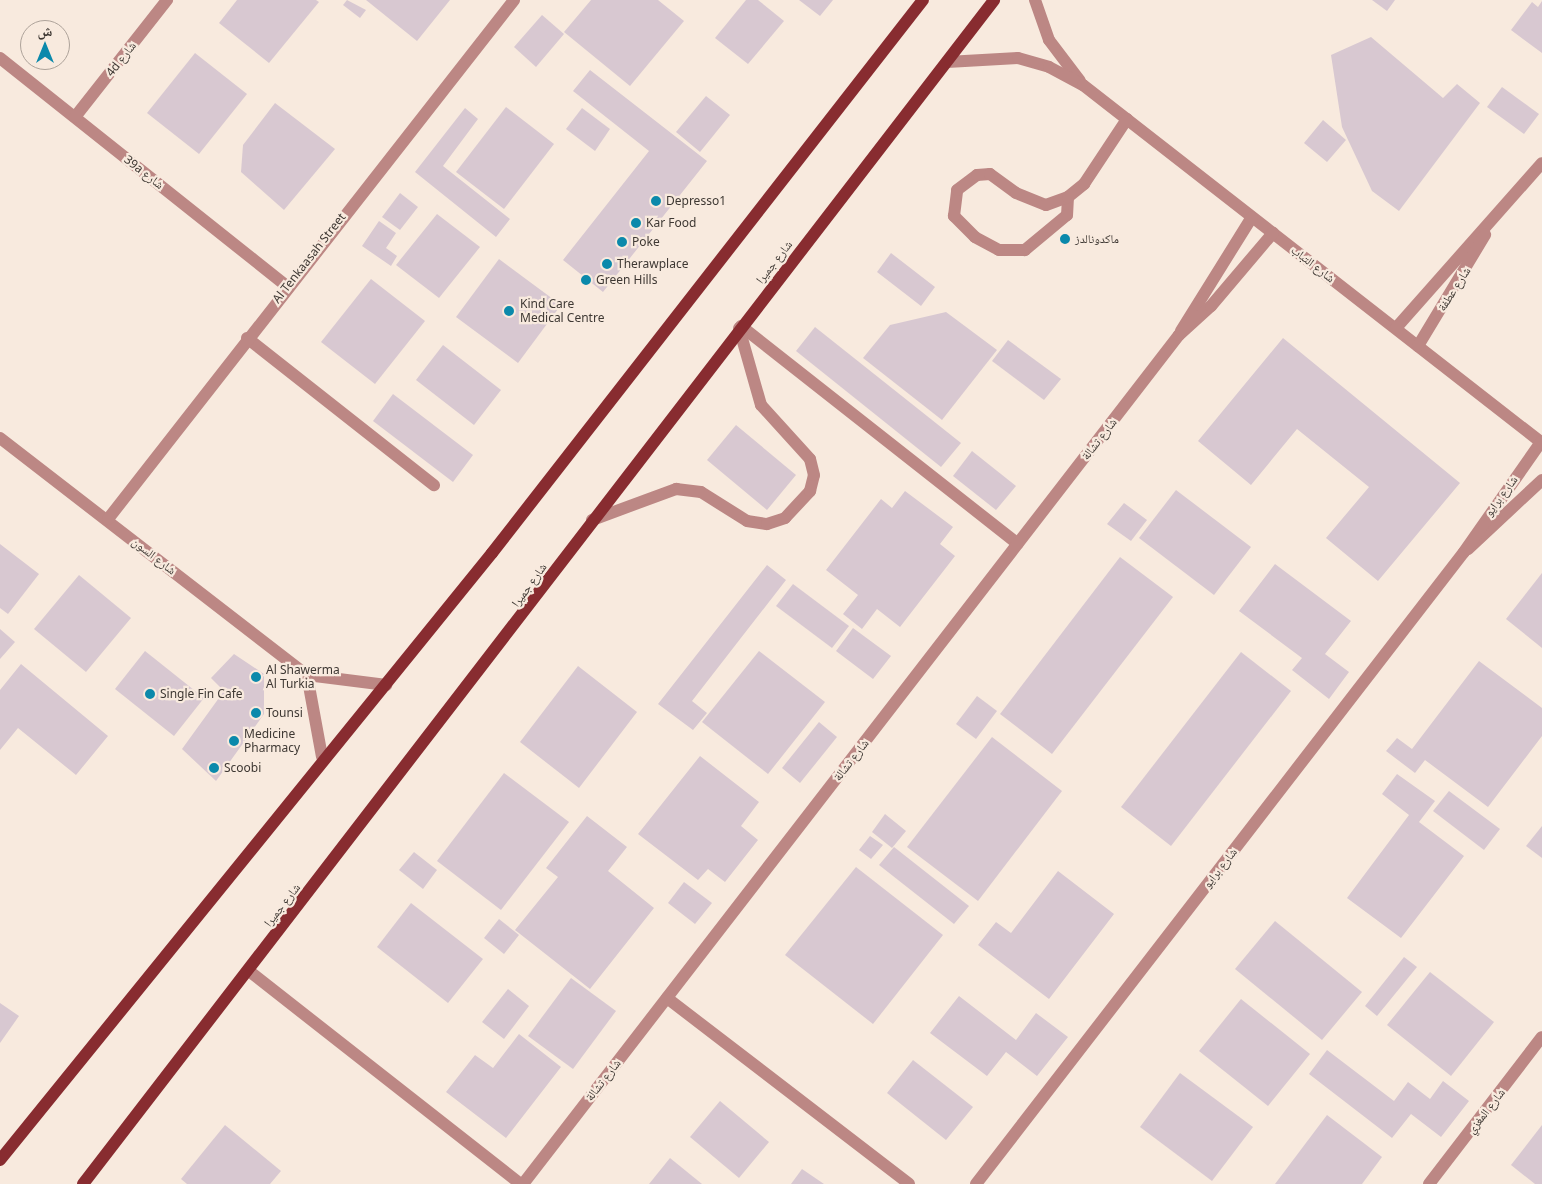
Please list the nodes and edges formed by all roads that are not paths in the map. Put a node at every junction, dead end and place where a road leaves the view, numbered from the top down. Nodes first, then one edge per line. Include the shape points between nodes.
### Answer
1 (167, 0) edge
2 (514, 0) edge
3 (923, 0) edge
4 (994, 0) edge
5 (1034, 0) edge
6 (0, 58) edge
7 (947, 62) junction
8 (1083, 85) junction
9 (75, 117) junction
10 (1126, 119) junction
11 (1542, 163) edge
12 (1068, 198) junction
13 (1252, 217) junction
14 (1487, 230) junction
15 (1273, 233) junction
16 (287, 286) junction
17 (740, 327) junction
18 (1396, 328) junction
19 (1179, 336) junction
20 (247, 338) junction
21 (1418, 346) junction
22 (0, 438) edge
23 (1541, 442) edge
24 (1542, 480) edge
25 (434, 484) dead end
26 (108, 519) junction
27 (592, 520) junction
28 (1018, 544) junction
29 (1464, 552) junction
30 (307, 675) junction
31 (386, 685) junction
32 (322, 757) junction
33 (249, 971) junction
34 (667, 998) junction
35 (1542, 1038) edge
36 (0, 1160) edge
37 (83, 1184) edge
38 (522, 1184) edge
39 (909, 1184) edge
40 (976, 1184) edge
41 (1429, 1184) edge

1 - 9 street, 4d شارع
2 - 16 street, Al Tenkaasah Street
3 - 31 main road
4 - 7 main road, شارع جميرا
5 - 8 street, شارع التباب via 1049,40
6 - 9 street, 39a شارع
7 - 8 street, شارع التباب via 1018,58 1049,67
7 - 17 main road, شارع جميرا
8 - 10 street, شارع التباب
9 - 16 street, 39a شارع
10 - 12 street via 1084,184
10 - 13 street, شارع التباب
11 - 14 street, شارع عطفة
12 - 12 street via 1046,205 1016,193 990,174 977,175 957,190 954,216 975,237 999,250 1025,250 1067,215
13 - 15 street, شارع التباب
13 - 19 street, شارع تشالة via 1198,297
14 - 18 street, شارع عطفة via 1456,259
14 - 21 street, شارع عطفة
15 - 18 street, شارع التباب
15 - 19 street, شارع تشالة via 1211,306
16 - 20 street, Al Tenkaasah Street
17 - 27 main road, شارع جميرا
17 - 27 street via 761,405 810,459 814,475 810,491 786,518 767,524 747,521 701,492 676,489
17 - 28 street
18 - 21 street, شارع التباب
19 - 28 street, شارع تشالة
20 - 25 street
20 - 26 street, Al Tenkaasah Street
21 - 23 street, شارع التباب
22 - 26 street, شارع السون
23 - 29 street, شارع برايو
24 - 29 street, شارع برايو
26 - 30 street, شارع السون
27 - 33 main road, شارع جميرا
28 - 34 street, شارع تشالة
29 - 40 street, شارع برايو
30 - 31 street
30 - 32 street
31 - 32 main road
32 - 36 main road
33 - 37 main road, شارع جميرا
33 - 38 street
34 - 38 street, شارع تشالة
34 - 39 street
35 - 41 street, شارع المغزي

